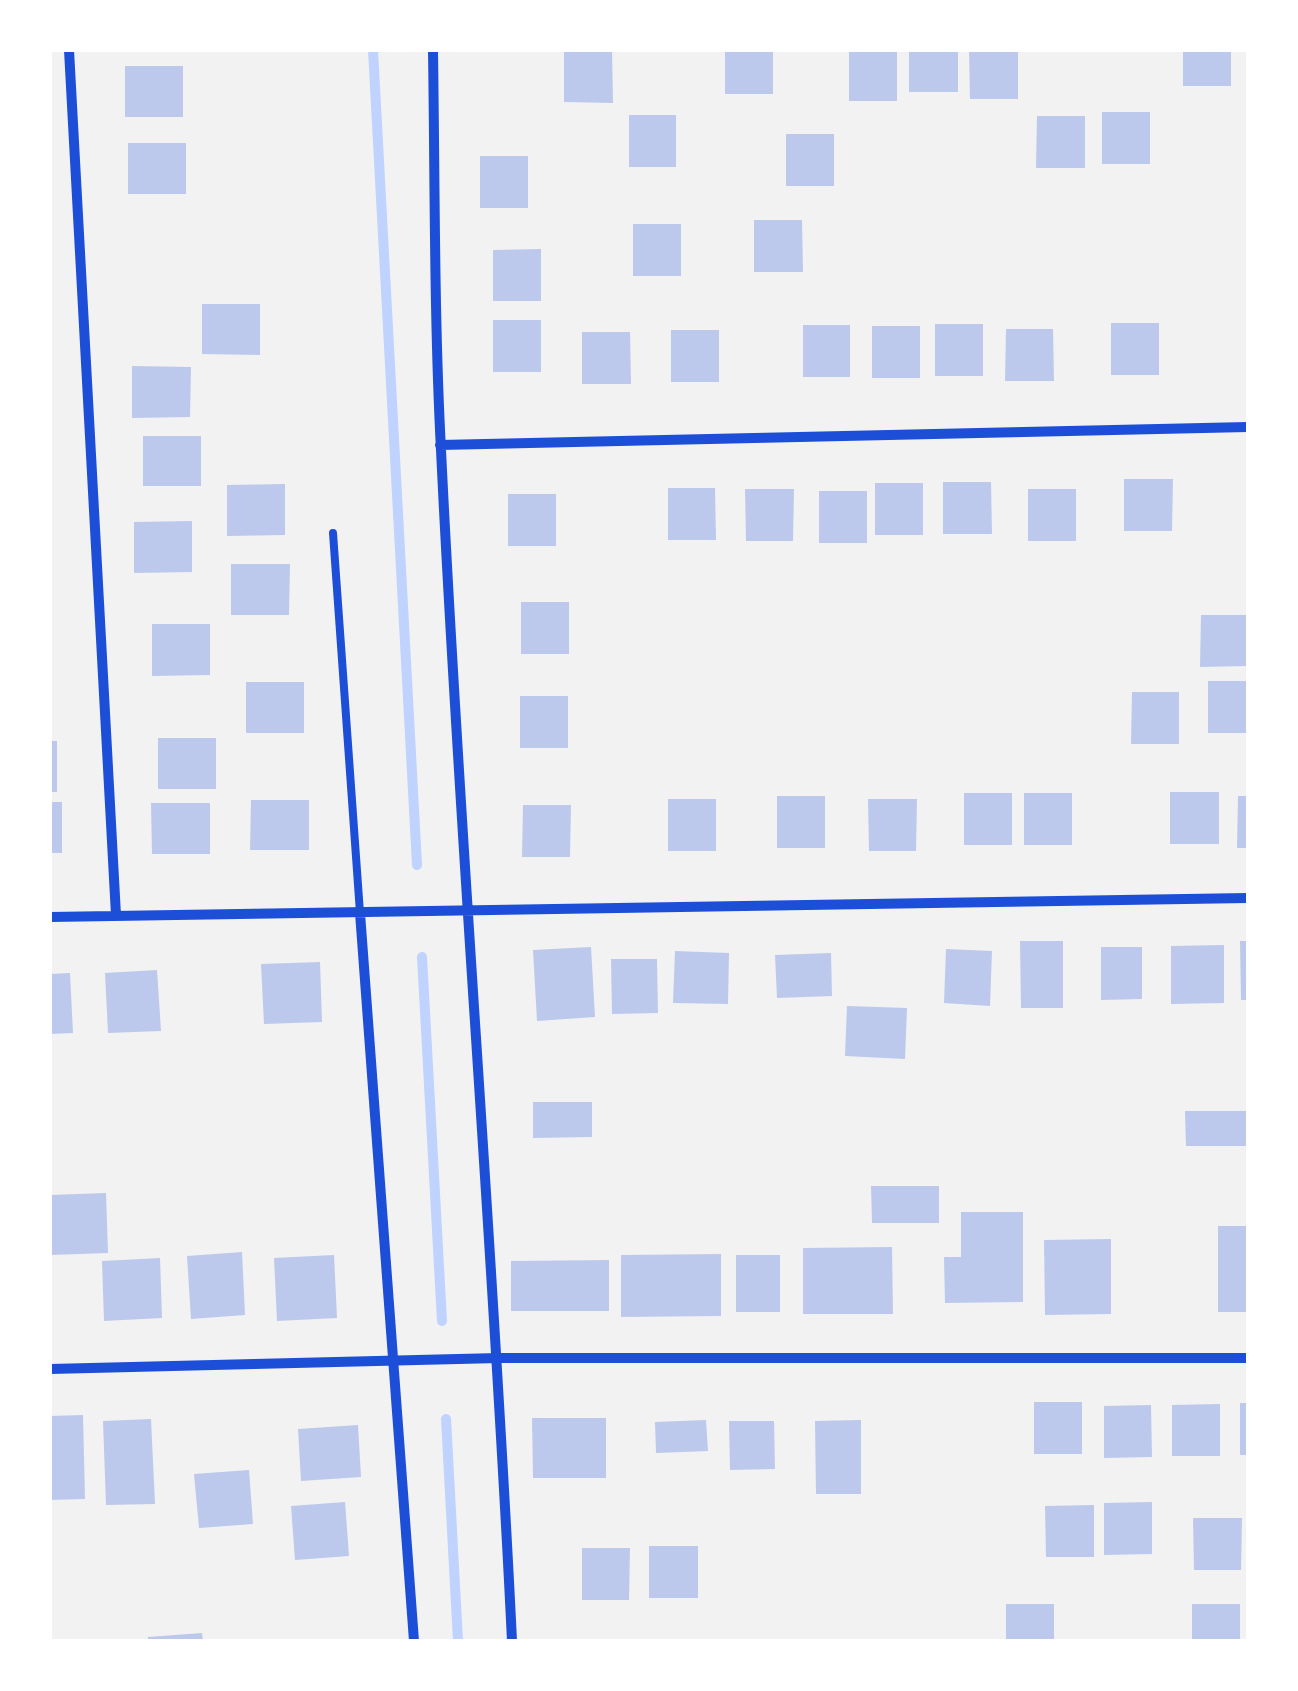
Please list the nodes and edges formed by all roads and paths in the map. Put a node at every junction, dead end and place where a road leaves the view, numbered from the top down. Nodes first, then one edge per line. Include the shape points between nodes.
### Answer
1 (69, 50) edge
2 (433, 50) edge
3 (1248, 426) edge
4 (440, 444) junction
5 (333, 533) dead end
6 (1248, 898) edge
7 (466, 912) junction
8 (360, 914) junction
9 (116, 916) junction
10 (50, 917) edge
11 (498, 1358) junction
12 (1248, 1358) edge
13 (393, 1359) junction
14 (50, 1369) edge
15 (414, 1641) edge
16 (512, 1641) edge

1 - 9 street
2 - 4 street
3 - 4 street
4 - 7 street
5 - 8 lane
6 - 7 street
7 - 8 street
7 - 11 street
8 - 9 street
8 - 13 street
9 - 10 street
11 - 12 street
11 - 13 street
11 - 16 street
13 - 14 street
13 - 15 street

